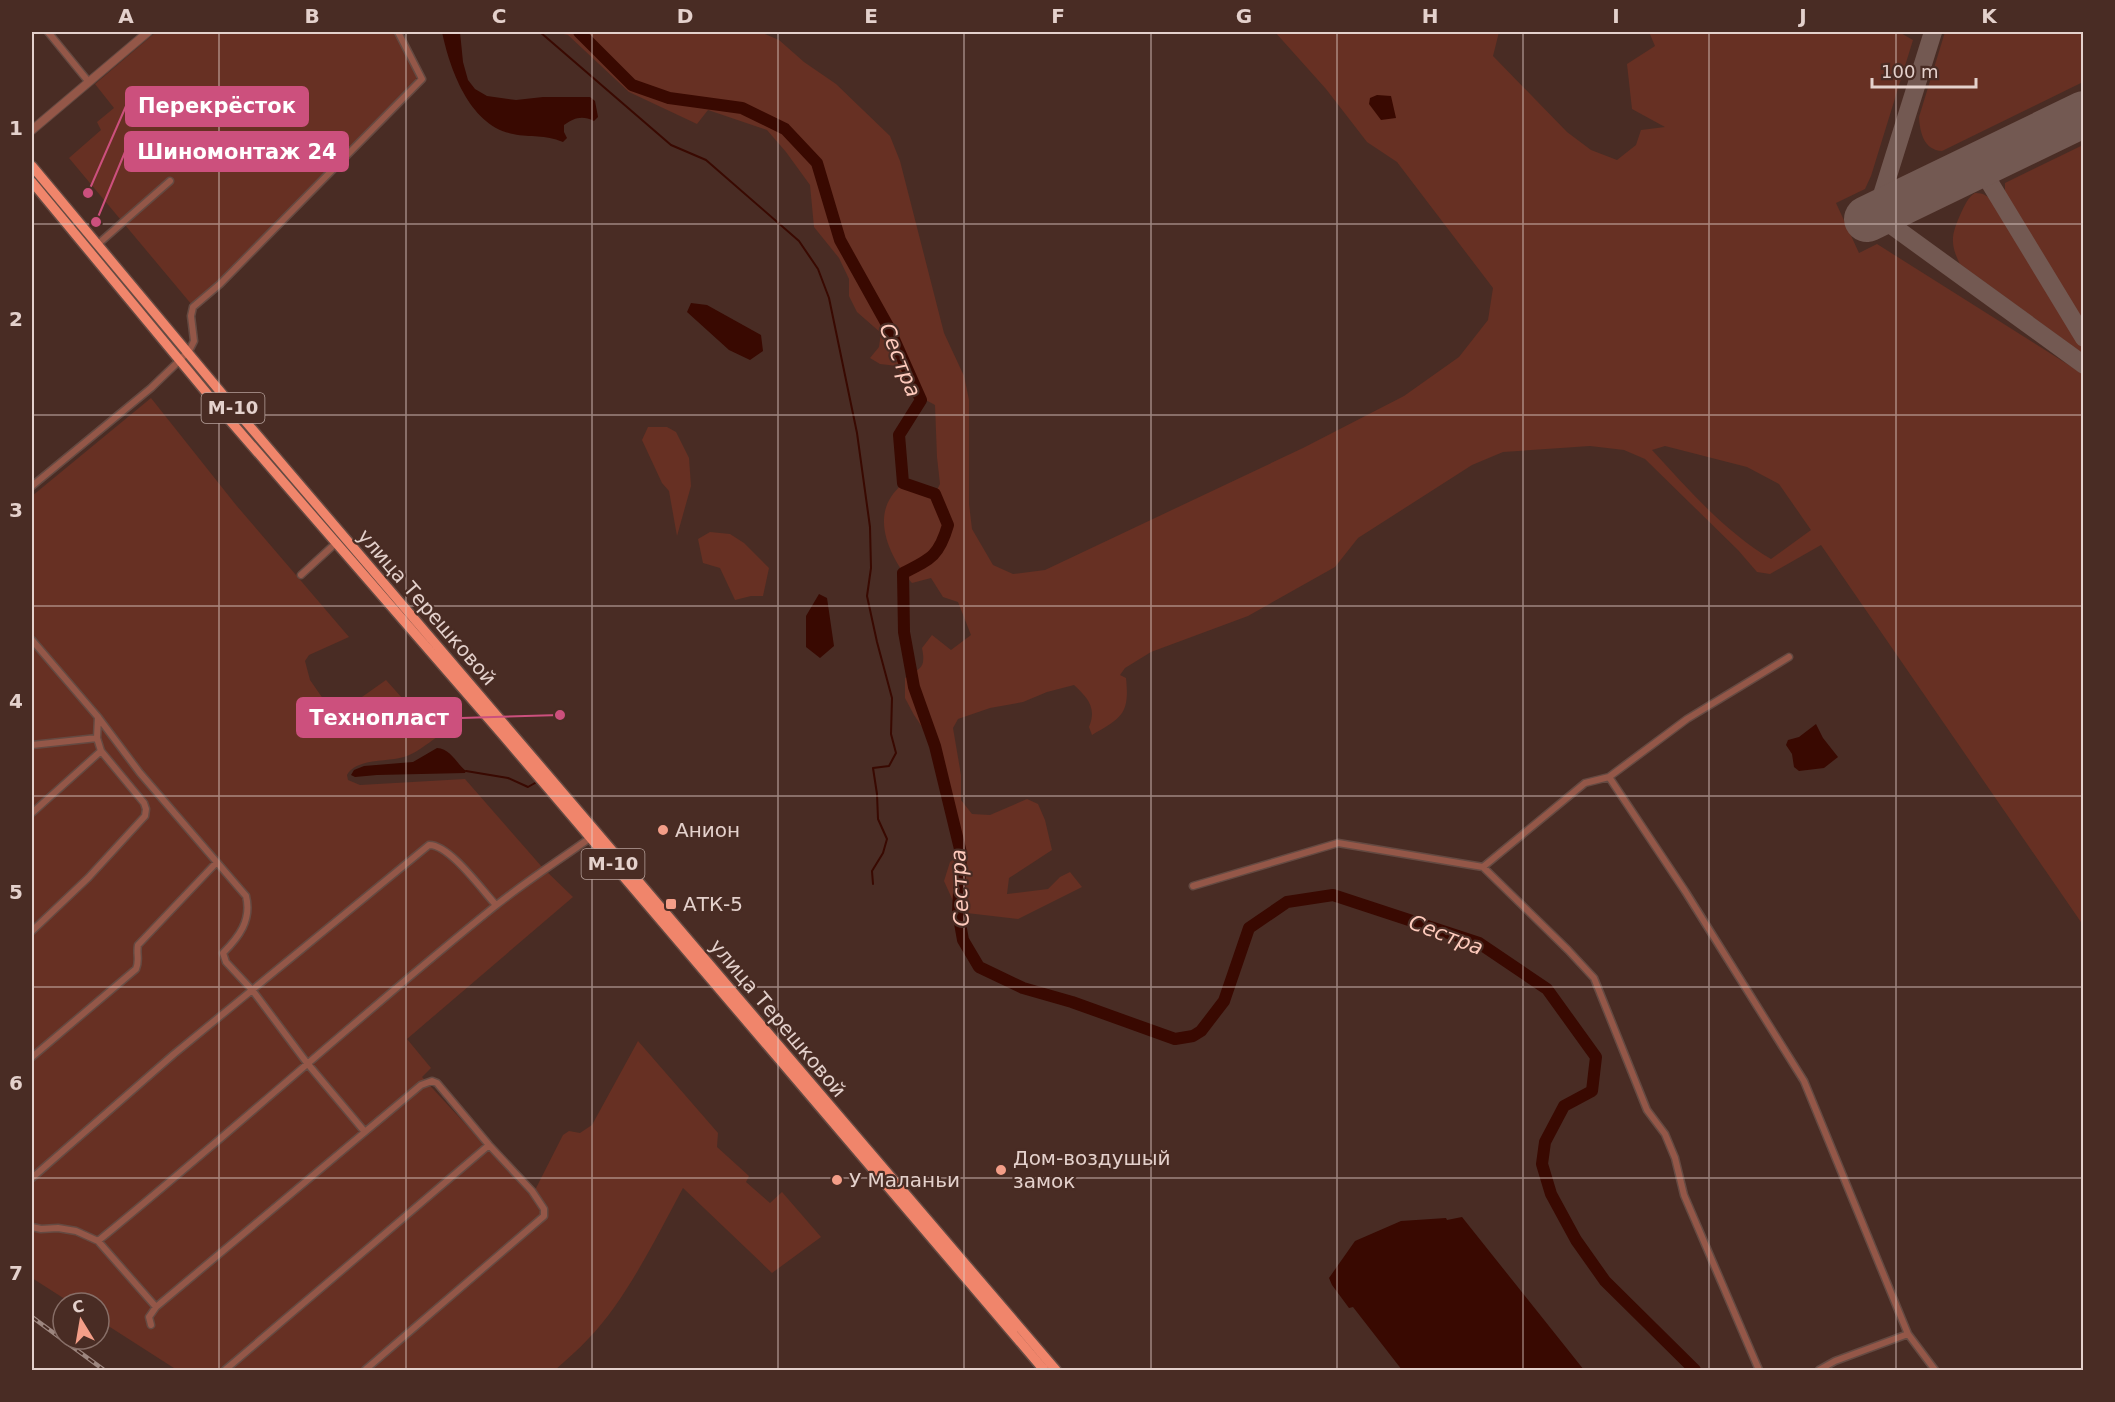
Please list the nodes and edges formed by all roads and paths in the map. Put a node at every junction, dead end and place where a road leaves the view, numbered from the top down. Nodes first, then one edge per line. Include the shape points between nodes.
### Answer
1 (48, 32) edge
2 (148, 32) edge
3 (398, 32) edge
4 (88, 81) junction
5 (32, 130) edge
6 (32, 166) edge
7 (170, 181) dead end
8 (32, 182) edge
9 (98, 244) junction
10 (187, 352) junction
11 (180, 360) junction
12 (32, 486) edge
13 (337, 542) junction
14 (301, 575) dead end
15 (32, 640) edge
16 (1789, 657) dead end
17 (98, 717) junction
18 (97, 738) junction
19 (32, 745) edge
20 (101, 751) junction
21 (1609, 777) junction
22 (32, 813) edge
23 (590, 838) junction
24 (216, 863) junction
25 (1483, 867) junction
26 (1193, 886) dead end
27 (496, 905) junction
28 (32, 931) edge
29 (253, 991) junction
30 (32, 1057) edge
31 (307, 1063) junction
32 (365, 1132) junction
33 (489, 1145) junction
34 (32, 1178) edge
35 (32, 1227) edge
36 (98, 1241) junction
37 (156, 1307) junction
38 (151, 1325) dead end
39 (1908, 1334) junction
40 (225, 1371) edge
41 (365, 1371) edge
42 (1044, 1371) edge
43 (1056, 1371) edge
44 (1759, 1371) edge
45 (1820, 1371) edge
46 (1935, 1371) edge

1 - 4 street
2 - 4 street
3 - 10 street via 422,79 193,307 194,341
4 - 5 street
6 - 9 highway, улица Терешковой / М-10
7 - 9 street
8 - 11 highway, улица Терешковой / М-10
9 - 10 highway, улица Терешковой / М-10
10 - 11 street
10 - 43 highway, улица Терешковой / М-10
11 - 12 street
11 - 13 highway, улица Терешковой / М-10
13 - 14 street
13 - 23 highway, улица Терешковой / М-10
15 - 17 street
16 - 21 street via 1687,719
17 - 18 street
17 - 24 street
18 - 19 street
18 - 20 street
20 - 22 street
20 - 28 street via 144,803 145,816
21 - 25 street via 1585,783
21 - 39 street via 1804,1081
23 - 27 street
23 - 42 highway, улица Терешковой / М-10
24 - 29 street via 246,896 242,932 223,953
24 - 30 street via 138,945 136,969
25 - 26 street via 1338,843
25 - 44 street via 1593,978 1647,1110 1665,1134 1684,1195
27 - 29 street via 448,853 437,845 429,845
27 - 31 street
29 - 31 street
29 - 34 street
31 - 32 street
31 - 36 street
32 - 33 street via 432,1081
32 - 37 street
33 - 40 street
33 - 41 street via 532,1191 544,1209 544,1216
35 - 36 street via 76,1231
36 - 37 street
37 - 38 street via 148,1317
39 - 45 street via 1835,1361
39 - 46 street

